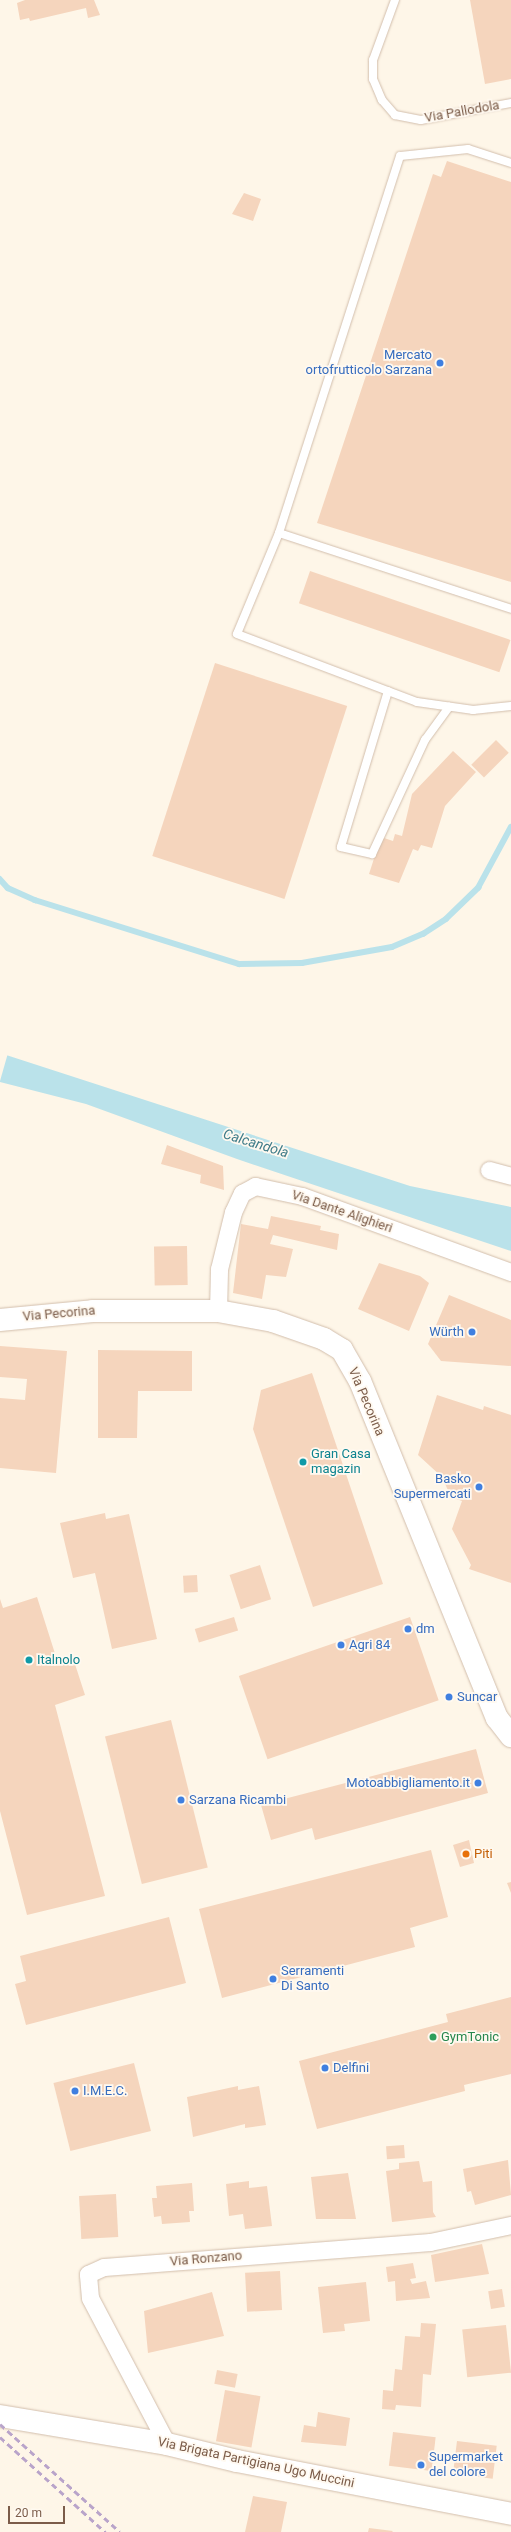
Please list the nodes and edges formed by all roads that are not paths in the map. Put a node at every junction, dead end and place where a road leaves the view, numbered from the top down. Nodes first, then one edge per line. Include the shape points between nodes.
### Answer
1 (395, 0) edge
2 (511, 103) edge
3 (511, 163) edge
4 (279, 533) junction
5 (511, 609) edge
6 (388, 691) junction
7 (511, 706) edge
8 (449, 707) junction
9 (488, 1170) dead end
10 (511, 1176) edge
11 (511, 1272) edge
12 (218, 1311) junction
13 (0, 1320) edge
14 (509, 1734) edge
15 (511, 1753) edge
16 (511, 2224) edge
17 (0, 2416) edge
18 (167, 2444) junction
19 (511, 2514) edge

1 - 2 lane, Via Pallodola via 373,60 374,79 382,100 395,115 421,120
3 - 4 lane via 468,149 400,156
4 - 5 lane
4 - 6 lane via 237,634
6 - 8 lane via 417,702
6 - 8 lane via 341,847 372,854 425,740
7 - 8 lane via 473,710
9 - 10 street
11 - 12 street, Via Dante Alighieri via 302,1196 255,1186 242,1193 233,1212 219,1269
12 - 13 street, Via Pecorina via 93,1310
12 - 14 street, Via Pecorina via 273,1321 324,1339 342,1350 360,1381 497,1718
14 - 15 street, Via Pecorina
16 - 18 street, Via Ronzano via 430,2242 104,2267 88,2274 90,2298
17 - 18 street, Via Brigata Partigiana Ugo Muccini
18 - 19 street, Via Brigata Partigiana Ugo Muccini via 237,2461

